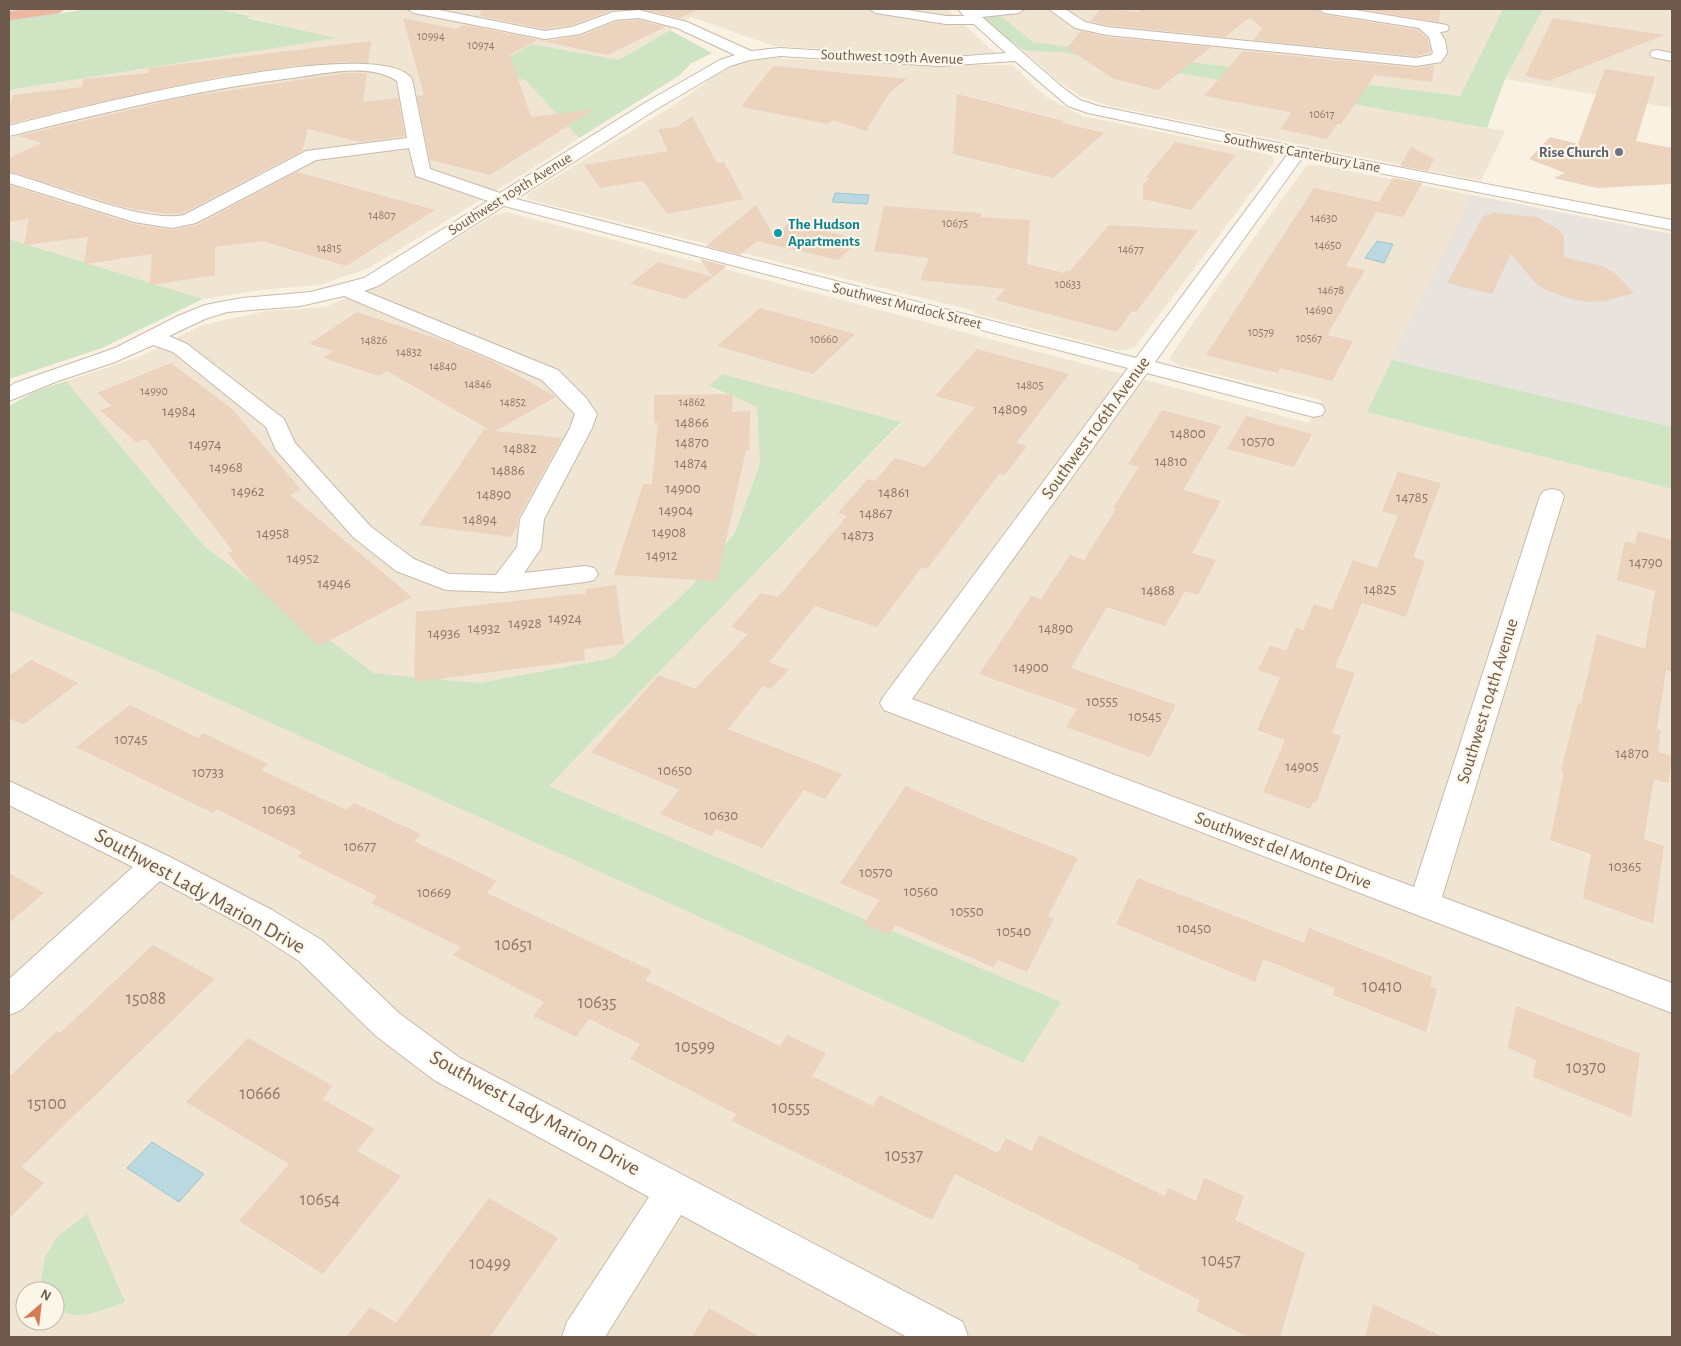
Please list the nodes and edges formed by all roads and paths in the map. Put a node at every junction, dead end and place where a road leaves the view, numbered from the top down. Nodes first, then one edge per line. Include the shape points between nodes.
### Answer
1 (58, 9) edge
2 (414, 9) edge
3 (876, 9) edge
4 (1018, 9) edge
5 (1056, 9) edge
6 (1325, 9) edge
7 (971, 14) edge
8 (9, 16) edge
9 (1423, 25) junction
10 (1455, 30) dead end
11 (1657, 54) dead end
12 (749, 56) junction
13 (1019, 56) junction
14 (1672, 57) edge
15 (9, 131) edge
16 (414, 142) junction
17 (1298, 152) junction
18 (9, 178) edge
19 (500, 200) junction
20 (1672, 226) edge
21 (346, 290) junction
22 (152, 336) junction
23 (1141, 366) junction
24 (9, 395) edge
25 (1314, 410) dead end
26 (1552, 496) dead end
27 (585, 574) dead end
28 (503, 584) junction
29 (894, 703) joint
30 (9, 792) edge
31 (157, 865) junction
32 (1424, 905) junction
33 (1672, 998) edge
34 (9, 1000) edge
35 (675, 1190) junction
36 (582, 1337) edge
37 (948, 1337) edge

1 - 8 highway
2 - 12 street via 545,35 574,31 613,16 639,14 682,25
3 - 7 street via 946,20
4 - 7 street
5 - 9 street via 1080,25 1107,31 1416,62 1436,59 1440,53 1439,40
6 - 9 street
7 - 13 street, Southwest Canterbury Lane
9 - 10 street
11 - 14 street
12 - 13 street, Southwest 109th Avenue via 780,52 939,62
12 - 19 street, Southwest 109th Avenue via 706,73
13 - 17 street, Southwest Canterbury Lane via 1057,90 1083,106 1108,114
15 - 16 street via 154,94 248,78 372,68 398,74 404,79
16 - 18 street via 312,155 190,219 172,223 140,218
16 - 19 street, Southwest Murdock Street via 422,172
17 - 20 street, Southwest Canterbury Lane
17 - 23 street, Southwest 106th Avenue
19 - 21 street, Southwest 109th Avenue via 371,282
19 - 23 street, Southwest Murdock Street
21 - 22 street, Southwest 109th Avenue via 319,297 225,306 178,322
21 - 28 street via 550,376 558,388 581,403 586,414 532,519 530,548
22 - 24 street, Southwest 109th Avenue via 123,352 51,376
22 - 28 street via 180,348 276,424 284,445 362,532 405,565 446,582
23 - 25 street, Southwest Murdock Street
23 - 29 street, Southwest 106th Avenue
26 - 32 street, Southwest 104th Avenue
27 - 28 street
29 - 32 street, Southwest del Monte Drive
30 - 31 street, Southwest Lady Marion Drive
31 - 34 street
31 - 35 street, Southwest Lady Marion Drive via 260,919 311,951 388,1025 447,1069
32 - 33 street, Southwest del Monte Drive
35 - 36 street
35 - 37 street, Southwest Lady Marion Drive

